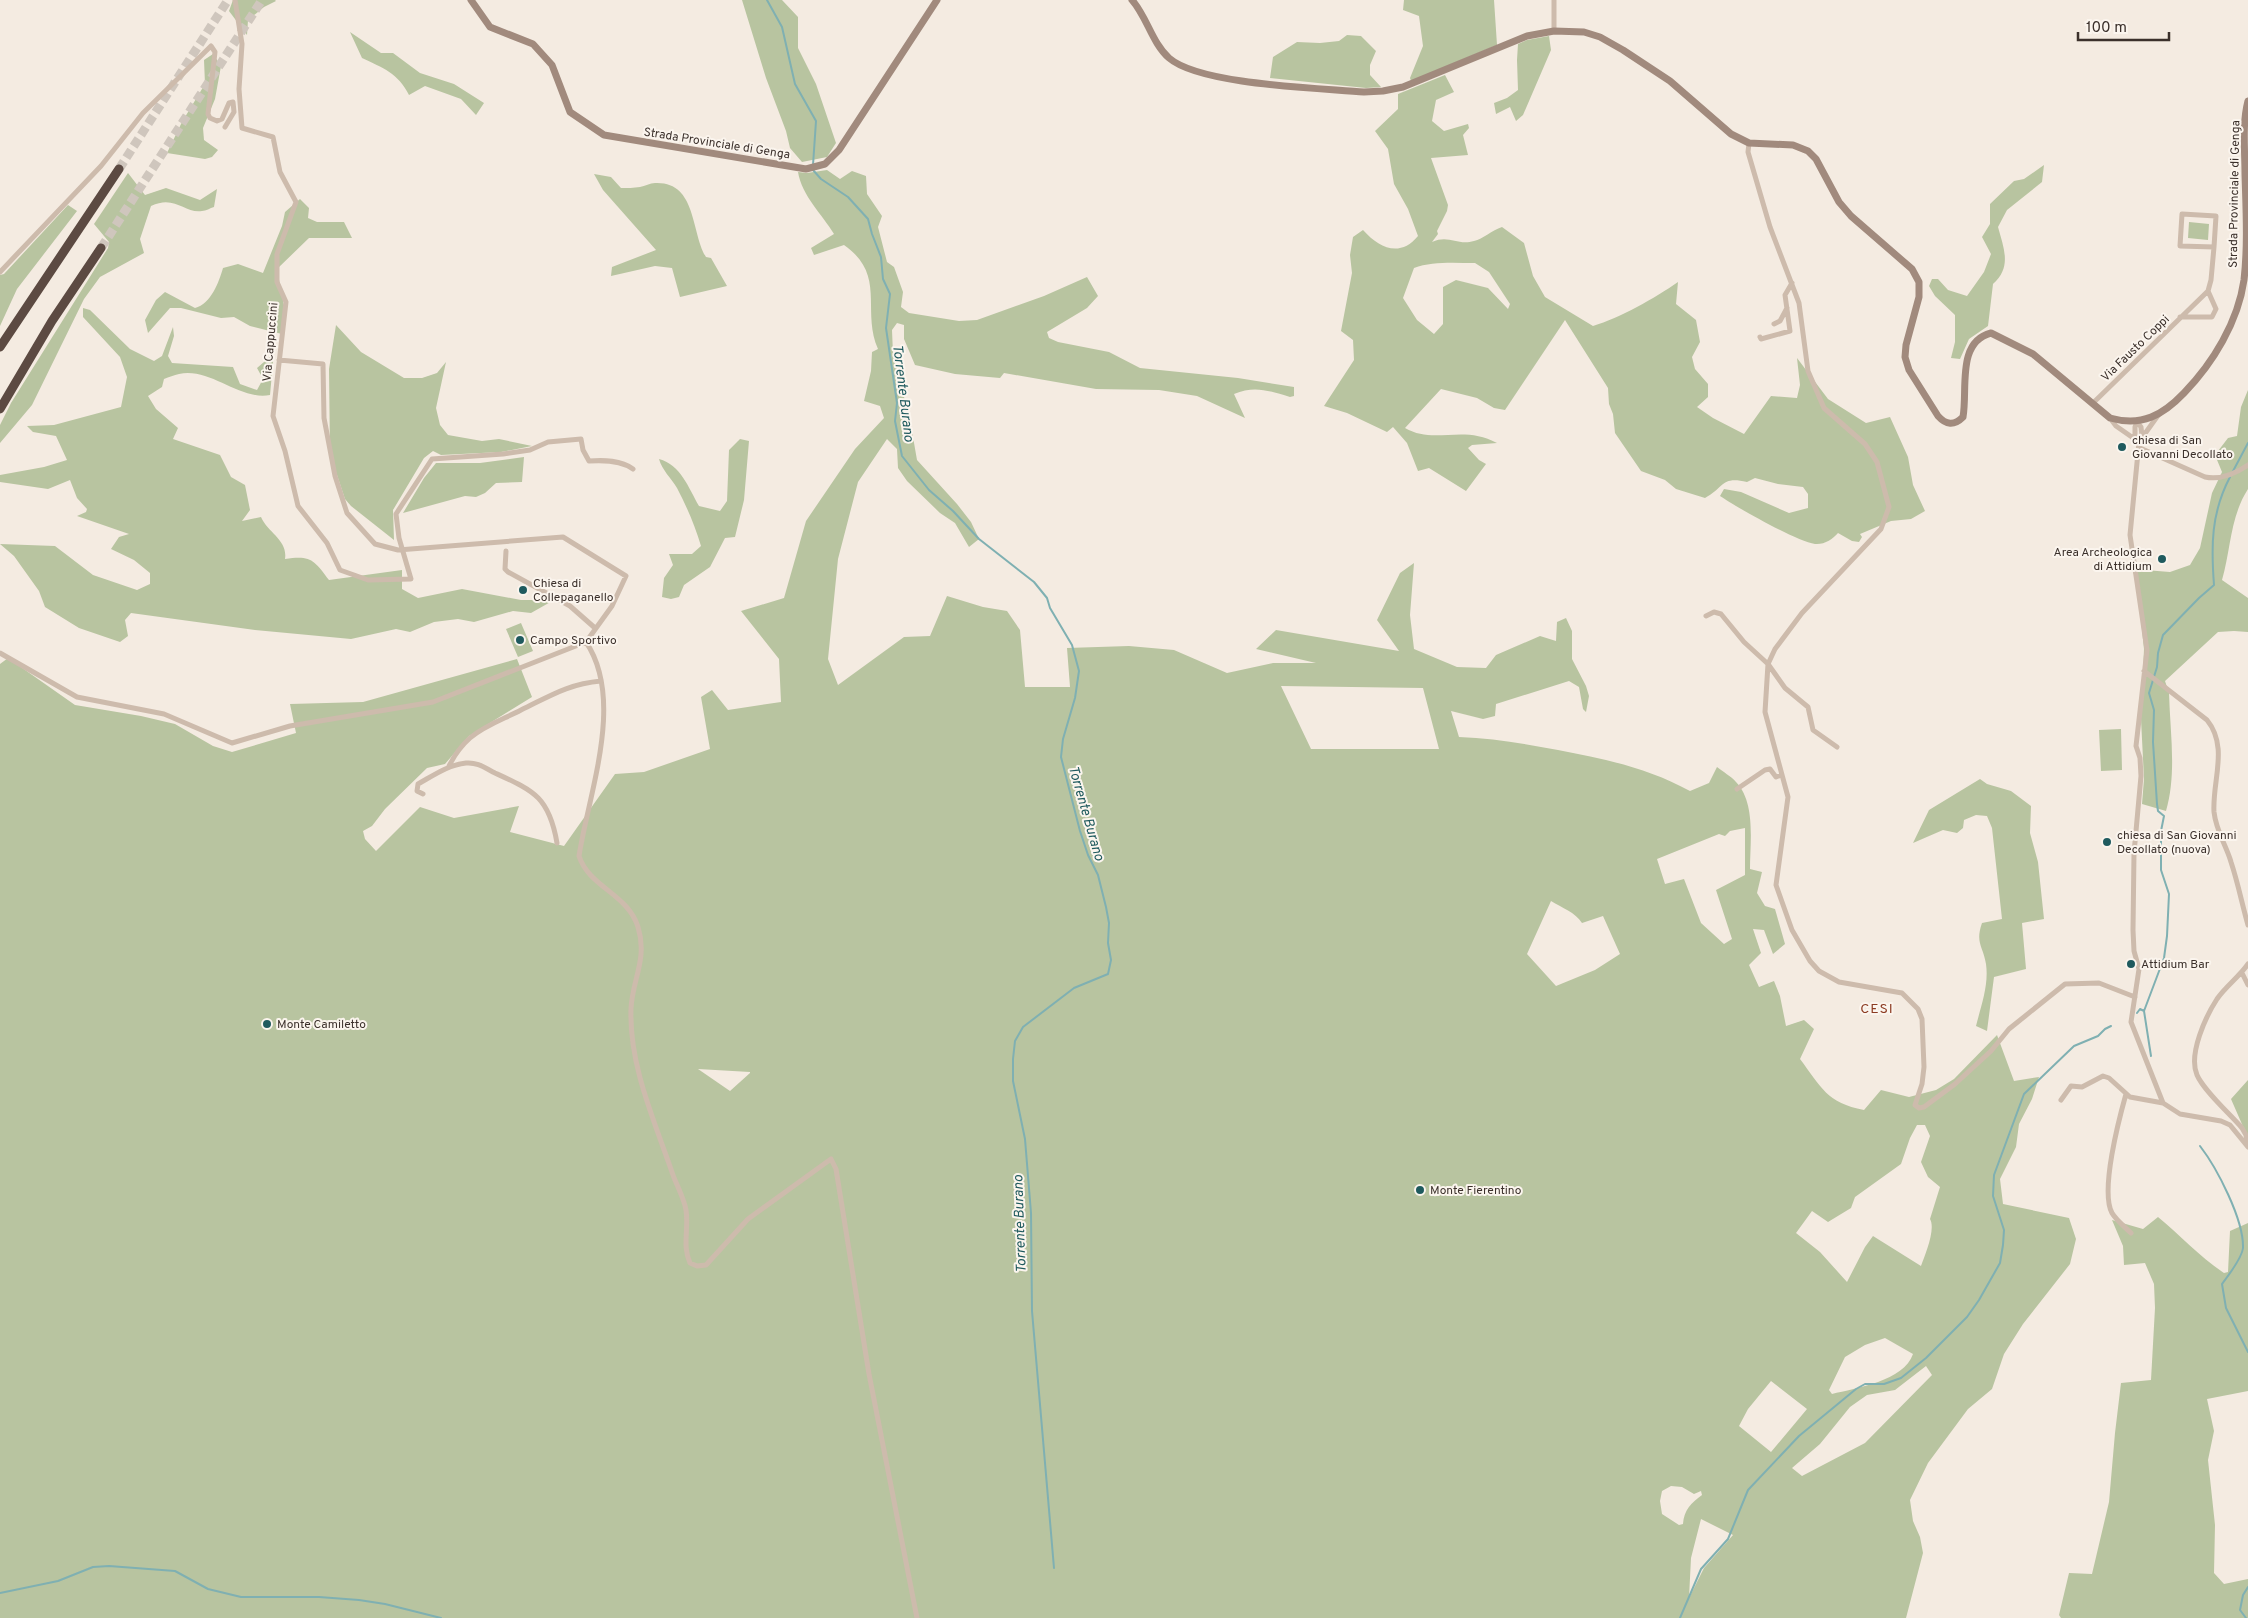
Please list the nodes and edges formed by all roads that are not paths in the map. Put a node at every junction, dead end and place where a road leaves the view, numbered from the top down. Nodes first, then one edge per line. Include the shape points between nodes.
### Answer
1 (235, 0) edge
2 (471, 0) edge
3 (937, 0) edge
4 (1132, 0) edge
5 (1554, 0) edge
6 (1554, 31) junction
7 (2248, 101) edge
8 (225, 128) dead end
9 (1749, 143) junction
10 (119, 169) tunnel mouth
11 (2214, 247) junction
12 (101, 248) tunnel mouth
13 (0, 272) edge
14 (1792, 283) junction
15 (2208, 291) junction
16 (1788, 308) junction
17 (2180, 317) junction
18 (1774, 324) dead end
19 (1760, 337) dead end
20 (0, 347) edge
21 (279, 360) junction
22 (2092, 404) junction
23 (0, 409) edge
24 (2159, 414) junction
25 (2110, 418) junction
26 (2137, 422) junction
27 (2139, 441) junction
28 (2248, 465) edge
29 (633, 469) dead end
30 (403, 550) junction
31 (506, 551) dead end
32 (1706, 616) dead end
33 (595, 628) junction
34 (586, 642) junction
35 (0, 654) edge
36 (1768, 664) junction
37 (2145, 672) junction
38 (601, 681) junction
39 (1837, 747) dead end
40 (449, 766) junction
41 (1781, 775) junction
42 (1737, 789) dead end
43 (423, 794) dead end
44 (557, 843) dead end
45 (2246, 904) edge
46 (2248, 925) edge
47 (2248, 964) edge
48 (2242, 973) junction
49 (2248, 985) edge
50 (2135, 997) junction
51 (2126, 1094) junction
52 (2061, 1100) dead end
53 (2163, 1103) junction
54 (2247, 1146) edge
55 (2131, 1233) dead end
56 (917, 1618) edge

1 - 21 street, Via Cappuccini via 242,44 239,89 242,128 273,137 280,172 296,202 277,254 277,282 286,302
2 - 3 main road, Strada Provinciale di Genga via 490,27 533,44 552,65 570,112 604,135 806,169 825,164 839,150
4 - 6 main road, Strada Provinciale di Genga via 1169,58 1183,67 1236,81 1364,92 1404,87 1527,36
5 - 6 street
6 - 9 main road, Strada Provinciale di Genga via 1584,32 1623,50 1670,81 1724,129
7 - 24 main road, Strada Provinciale di Genga via 2245,129 2246,249 2238,307 2210,363 2177,401
8 - 13 street via 234,112 233,102 229,103 222,119 217,121 208,114 215,52 211,46 143,113 101,166
9 - 14 street via 1748,152 1770,227
9 - 22 main road, Strada Provinciale di Genga via 1793,145 1808,151 1851,216 1912,269 1919,282 1919,297 1905,357 1944,422 1952,424 1963,417 1964,378 1969,352 1974,341 1990,333 2033,354
10 - 20 highway
11 - 11 street, Via Fausto Coppi via 2216,216 2182,214 2180,246
11 - 15 street, Via Fausto Coppi
12 - 23 highway via 52,320
14 - 16 street via 1785,295
14 - 36 street via 1799,303 1808,371 1820,401 1864,444 1877,462 1889,507 1881,529 1802,614 1775,649
15 - 17 street
15 - 17 street, Via Fausto Coppi via 2216,309 2212,317
16 - 18 street via 1780,321
16 - 19 street via 1790,331
17 - 22 street, Via Fausto Coppi
21 - 30 street via 323,364 324,418 335,476 347,513 376,544
21 - 30 street, Via Cappuccini via 273,416 298,506 327,543 340,570 368,580 411,579
22 - 25 main road, Strada Provinciale di Genga
24 - 26 main road, Strada Provinciale di Genga
24 - 27 street
25 - 26 main road, Strada Provinciale di Genga
25 - 27 street
26 - 27 street via 2135,427
27 - 28 street via 2205,477 2216,479
27 - 37 street via 2130,535 2147,650
29 - 30 street via 626,464 589,461 581,439 548,442 530,450 503,454 432,459 396,514
30 - 33 street via 563,537 626,576 612,606
31 - 33 street via 505,569 508,572 570,606
32 - 36 street via 1714,612 1721,614
33 - 34 street
34 - 35 street via 433,702 290,726 232,744 164,714 77,697
34 - 38 street via 597,663
36 - 39 street via 1785,688 1808,707 1813,730
36 - 41 street via 1766,712
37 - 45 street via 2214,728 2218,738 2215,821
37 - 50 street via 2136,746 2141,776 2133,895 2134,951 2139,969
38 - 40 street via 556,691 490,725 470,737
38 - 56 street via 603,732 579,856 590,877 622,901 638,926 642,944 641,964 631,1009 636,1065 686,1211 685,1253 690,1263 706,1265 748,1219 831,1159 836,1169 869,1374
40 - 43 street via 418,784 417,791
40 - 44 street via 475,763 529,789 540,798 546,809
41 - 42 street via 1776,777 1770,769 1765,770
41 - 50 street via 1788,797 1776,885 1792,930 1810,961 1829,978 1902,993 1918,1010 1922,1019 1924,1067 1916,1108 1924,1108 1955,1084 1994,1048 2009,1029 2065,984 2099,983
45 - 46 street
47 - 48 street
48 - 49 street
48 - 54 street via 2224,990 2207,1017 2195,1057 2195,1069 2207,1089 2242,1128
50 - 53 street via 2131,1022
51 - 52 street via 2110,1078 2103,1076 2082,1087 2071,1086
51 - 53 street
51 - 55 street via 2113,1140 2108,1196 2112,1212
53 - 54 street via 2180,1114 2230,1125

